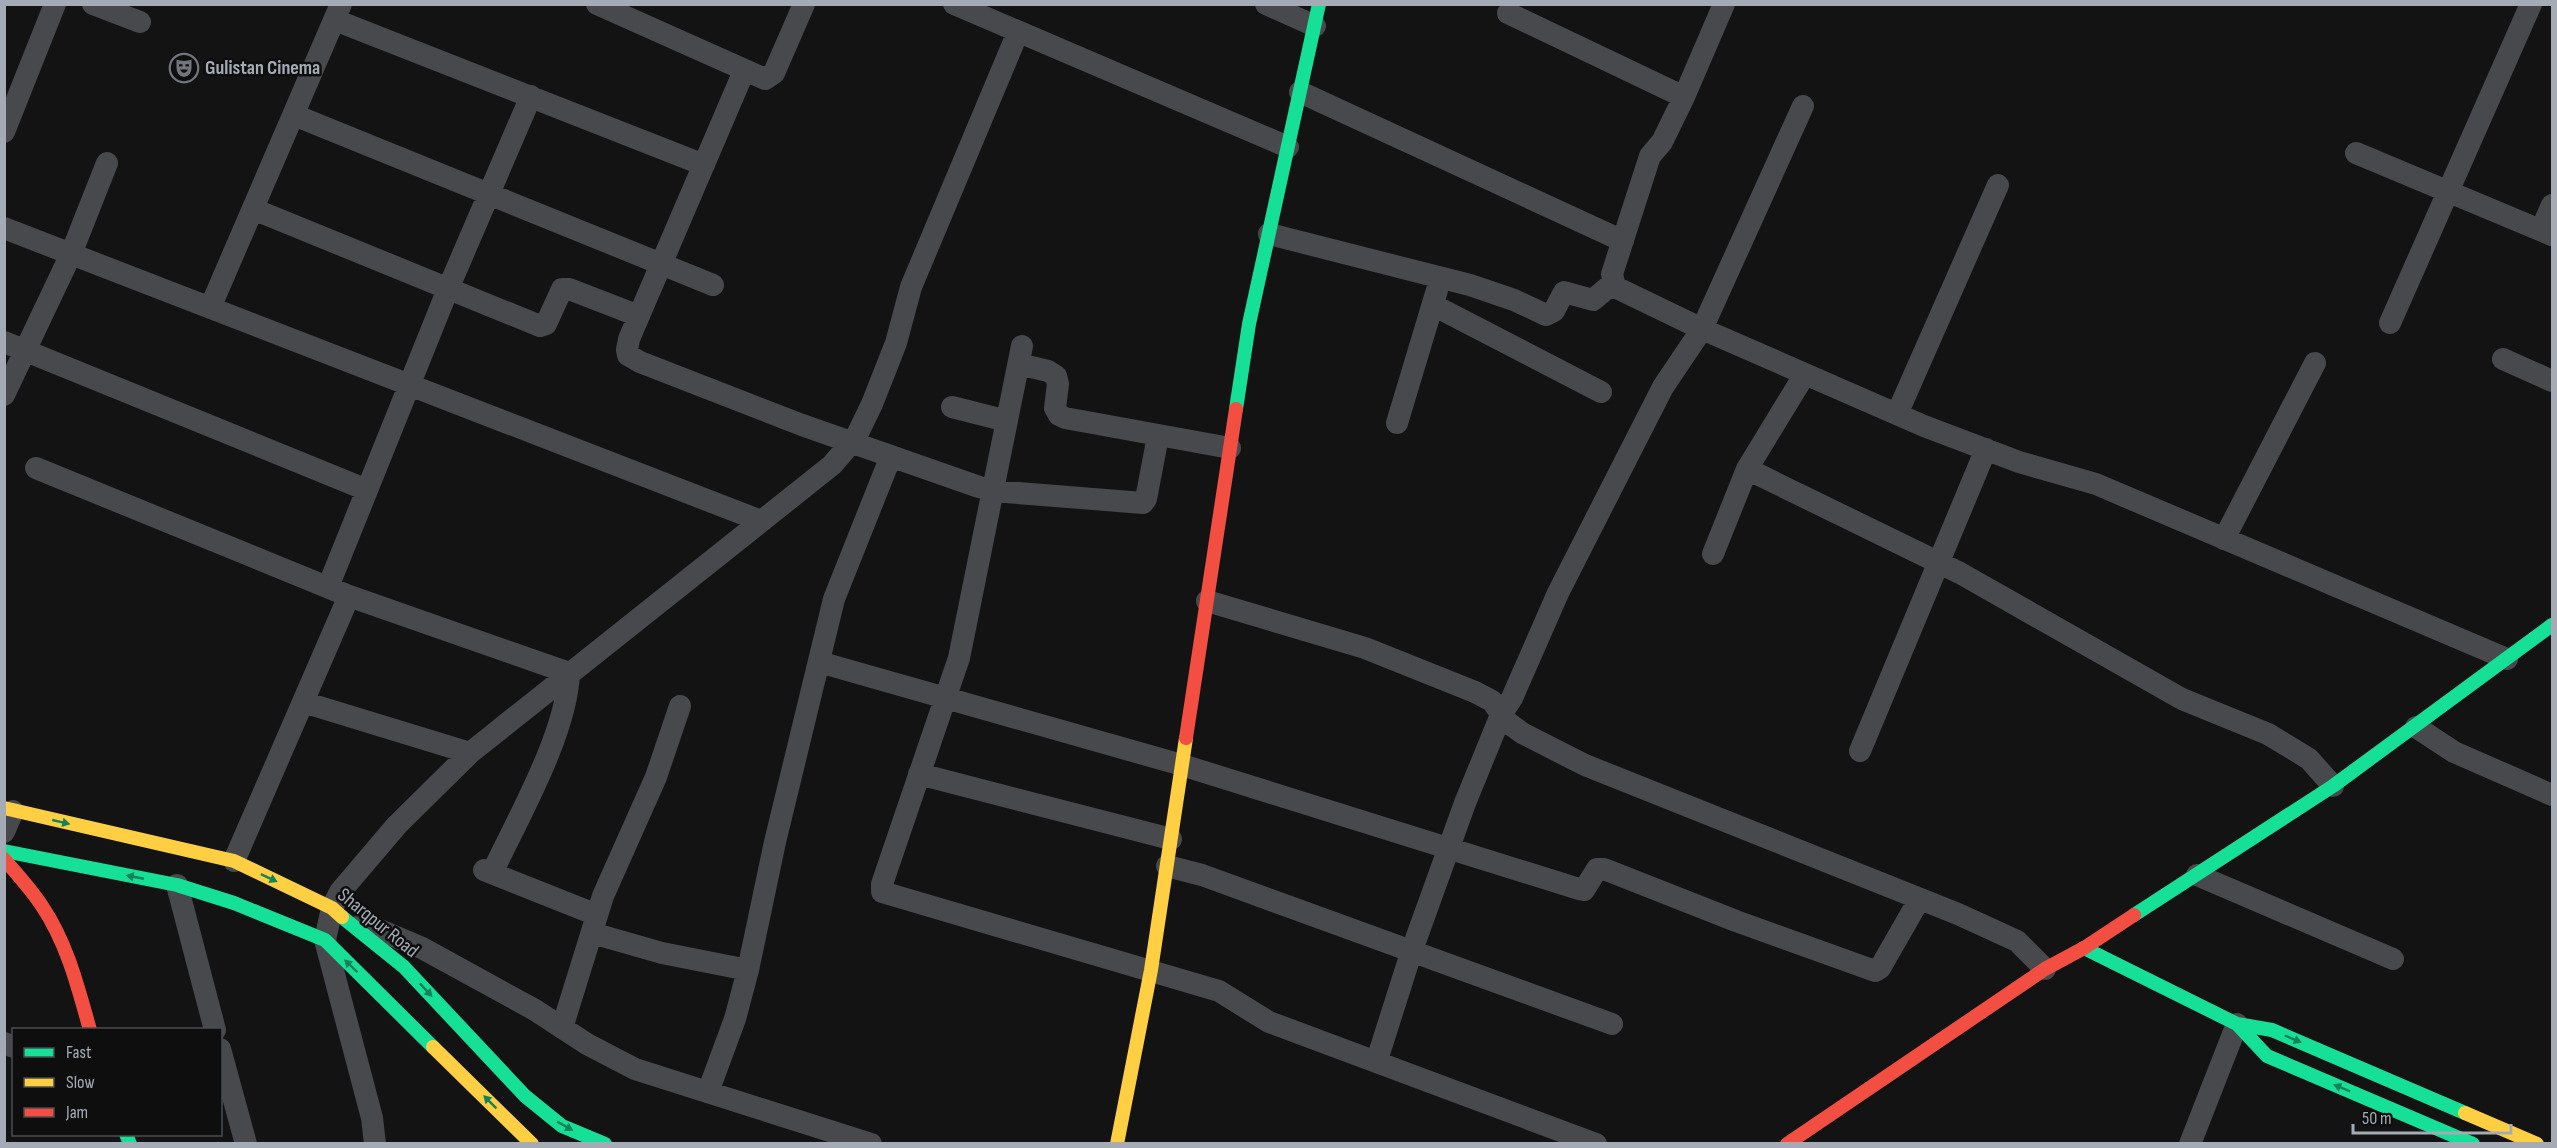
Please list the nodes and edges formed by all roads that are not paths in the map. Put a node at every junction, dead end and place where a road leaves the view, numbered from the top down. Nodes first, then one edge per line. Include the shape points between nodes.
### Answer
1 (55, 4) edge
2 (93, 4) edge
3 (597, 4) edge
4 (804, 4) edge
5 (954, 4) edge
6 (1266, 4) edge
7 (1724, 4) edge
8 (2531, 4) edge
9 (338, 12) edge
10 (1508, 13) dead end
11 (1317, 15) edge
12 (140, 22) dead end
13 (1018, 32) junction
14 (744, 71) junction
15 (1300, 92) junction
16 (531, 96) junction
17 (1684, 97) junction
18 (1803, 106) dead end
19 (294, 115) junction
20 (4, 132) edge
21 (1288, 147) junction
22 (2356, 153) dead end
23 (107, 163) dead end
24 (704, 165) junction
25 (1998, 185) dead end
26 (2448, 191) junction
27 (489, 193) junction
28 (2553, 205) edge
29 (253, 209) junction
30 (4, 228) edge
31 (2547, 232) edge
32 (1269, 234) junction
33 (1623, 241) junction
34 (71, 254) junction
35 (661, 264) junction
36 (1441, 278) junction
37 (1613, 283) junction
38 (713, 285) dead end
39 (448, 289) junction
40 (1433, 305) junction
41 (210, 308) junction
42 (639, 316) junction
43 (2390, 322) dead end
44 (1702, 329) junction
45 (14, 346) edge
46 (2503, 359) dead end
47 (2315, 363) dead end
48 (1805, 374) junction
49 (2553, 381) edge
50 (409, 385) junction
51 (1601, 392) dead end
52 (4, 395) edge
53 (952, 407) dead end
54 (1897, 414) junction
55 (1007, 420) junction
56 (1397, 423) dead end
57 (1158, 436) junction
58 (851, 442) junction
59 (1230, 448) junction
60 (1986, 449) junction
61 (891, 456) junction
62 (36, 468) dead end
63 (1747, 469) junction
64 (367, 490) junction
65 (993, 490) junction
66 (761, 521) junction
67 (2224, 539) junction
68 (1713, 554) dead end
69 (1938, 562) junction
70 (328, 587) junction
71 (349, 596) junction
72 (1207, 601) junction
73 (2550, 629) edge
74 (2507, 659) junction
75 (819, 662) junction
76 (569, 673) junction
77 (945, 700) junction
78 (303, 702) junction
79 (680, 706) dead end
80 (1501, 715) junction
81 (2416, 727) junction
82 (1860, 751) dead end
83 (470, 753) junction
84 (1182, 765) junction
85 (919, 774) junction
86 (2333, 786) junction
87 (2553, 795) edge
88 (9, 809) edge
89 (4, 832) edge
90 (1171, 839) junction
91 (1448, 849) junction
92 (4, 851) edge
93 (4, 859) edge
94 (234, 861) junction
95 (1167, 866) junction
96 (2197, 875) junction
97 (177, 885) junction
98 (1919, 900) junction
99 (332, 908) junction
100 (595, 924) junction
101 (325, 940) junction
102 (2084, 948) junction
103 (1412, 950) junction
104 (2393, 959) dead end
105 (2045, 969) junction
106 (748, 970) junction
107 (1151, 970) junction
108 (1612, 1024) dead end
109 (2237, 1024) junction
110 (90, 1028) edge
111 (215, 1028) edge
112 (562, 1028) junction
113 (222, 1056) edge
114 (1377, 1060) junction
115 (708, 1092) junction
116 (246, 1143) edge
117 (375, 1143) edge
118 (532, 1143) edge
119 (604, 1143) edge
120 (872, 1143) edge
121 (1117, 1143) edge
122 (1596, 1143) edge
123 (1787, 1143) edge
124 (2190, 1143) edge
125 (2473, 1143) edge
126 (2537, 1143) edge

1 - 20 street
2 - 12 street
3 - 14 street
4 - 14 street via 771,76 765,79
5 - 13 street
6 - 11 street
7 - 17 street
8 - 26 street
9 - 16 street
9 - 19 street
10 - 17 street
11 - 15 main road
13 - 21 street
13 - 58 street via 911,287 896,343 872,404
14 - 24 street
15 - 21 main road
15 - 33 street
16 - 24 street
16 - 27 street
17 - 33 street via 1662,142 1650,156
18 - 44 street
19 - 27 street
19 - 29 street
21 - 32 main road
22 - 26 street
23 - 34 street
24 - 35 street
25 - 54 street
26 - 31 street
26 - 43 street
27 - 35 street
27 - 39 street
28 - 31 street
29 - 39 street
29 - 41 street
30 - 34 street
32 - 36 street
32 - 59 main road via 1249,324
33 - 37 street via 1612,274
34 - 41 street
34 - 45 street
35 - 38 street
35 - 42 street
36 - 37 street via 1481,288 1546,315 1554,311 1564,292 1593,300
36 - 40 street
37 - 44 street via 1620,290
39 - 42 street via 540,326 546,324 562,289
39 - 50 street
40 - 51 street
40 - 56 street
41 - 50 street
42 - 58 street via 627,345 632,358
44 - 48 street
44 - 80 street via 1663,387
45 - 52 street
45 - 64 street
46 - 49 street
47 - 67 street
48 - 54 street
48 - 63 street
50 - 64 street
50 - 66 street
53 - 55 street
54 - 60 street
55 - 57 street via 1021,355 1056,376 1054,408 1059,415
55 - 65 street
57 - 59 street
57 - 65 street via 1143,503
58 - 61 street
58 - 66 street via 832,465
59 - 72 main road
60 - 67 street via 2096,484
60 - 69 street
61 - 65 street
61 - 75 street via 834,599
62 - 70 street
63 - 68 street
63 - 69 street
64 - 70 street
65 - 77 street via 959,658
66 - 76 street
67 - 74 street
69 - 82 street
69 - 86 street via 2182,699 2268,734 2309,759
70 - 71 street
71 - 76 street
71 - 78 street
72 - 80 street via 1344,641 1407,664 1486,697
72 - 84 main road
73 - 74 main road
74 - 81 main road
75 - 77 street
75 - 106 street
76 - 83 street
76 - 100 street via 563,713 549,752 488,871
77 - 84 street
77 - 85 street
78 - 83 street
78 - 94 street
79 - 100 street via 656,777
80 - 91 street
80 - 98 street via 1522,733 1616,779
81 - 86 main road
81 - 87 street via 2454,752
83 - 99 street via 397,825 340,892
84 - 90 main road
84 - 91 street
85 - 90 street
85 - 107 street via 882,884 884,893
86 - 96 main road
88 - 89 street
88 -> 94 main road, Sharqpur Road
90 - 95 main road
91 - 98 street via 1584,890 1597,868 1604,869 1875,971 1880,969
91 - 103 street
97 -> 92 main road
93 - 110 main road via 43,906 75,978
94 -> 99 main road, Sharqpur Road
95 - 103 street
95 - 107 main road
96 - 102 main road
96 - 104 street
97 - 101 main road
97 - 111 street
98 - 105 street via 2008,936
99 - 101 street
99 - 112 street via 423,948
99 -> 119 main road, Sharqpur Road via 404,967 525,1096 562,1126
100 - 106 street via 662,953
100 - 112 street
101 - 117 street via 372,1118
118 -> 101 main road
102 - 105 main road
102 - 109 main road
103 - 108 street
103 - 114 street
105 - 123 main road
106 - 115 street
107 - 114 street via 1219,992 1269,1022
107 - 121 main road
109 - 124 street
125 -> 109 main road via 2267,1056
109 -> 126 main road via 2272,1030
112 - 115 street via 635,1069
113 - 116 street
114 - 122 street
115 - 120 street

